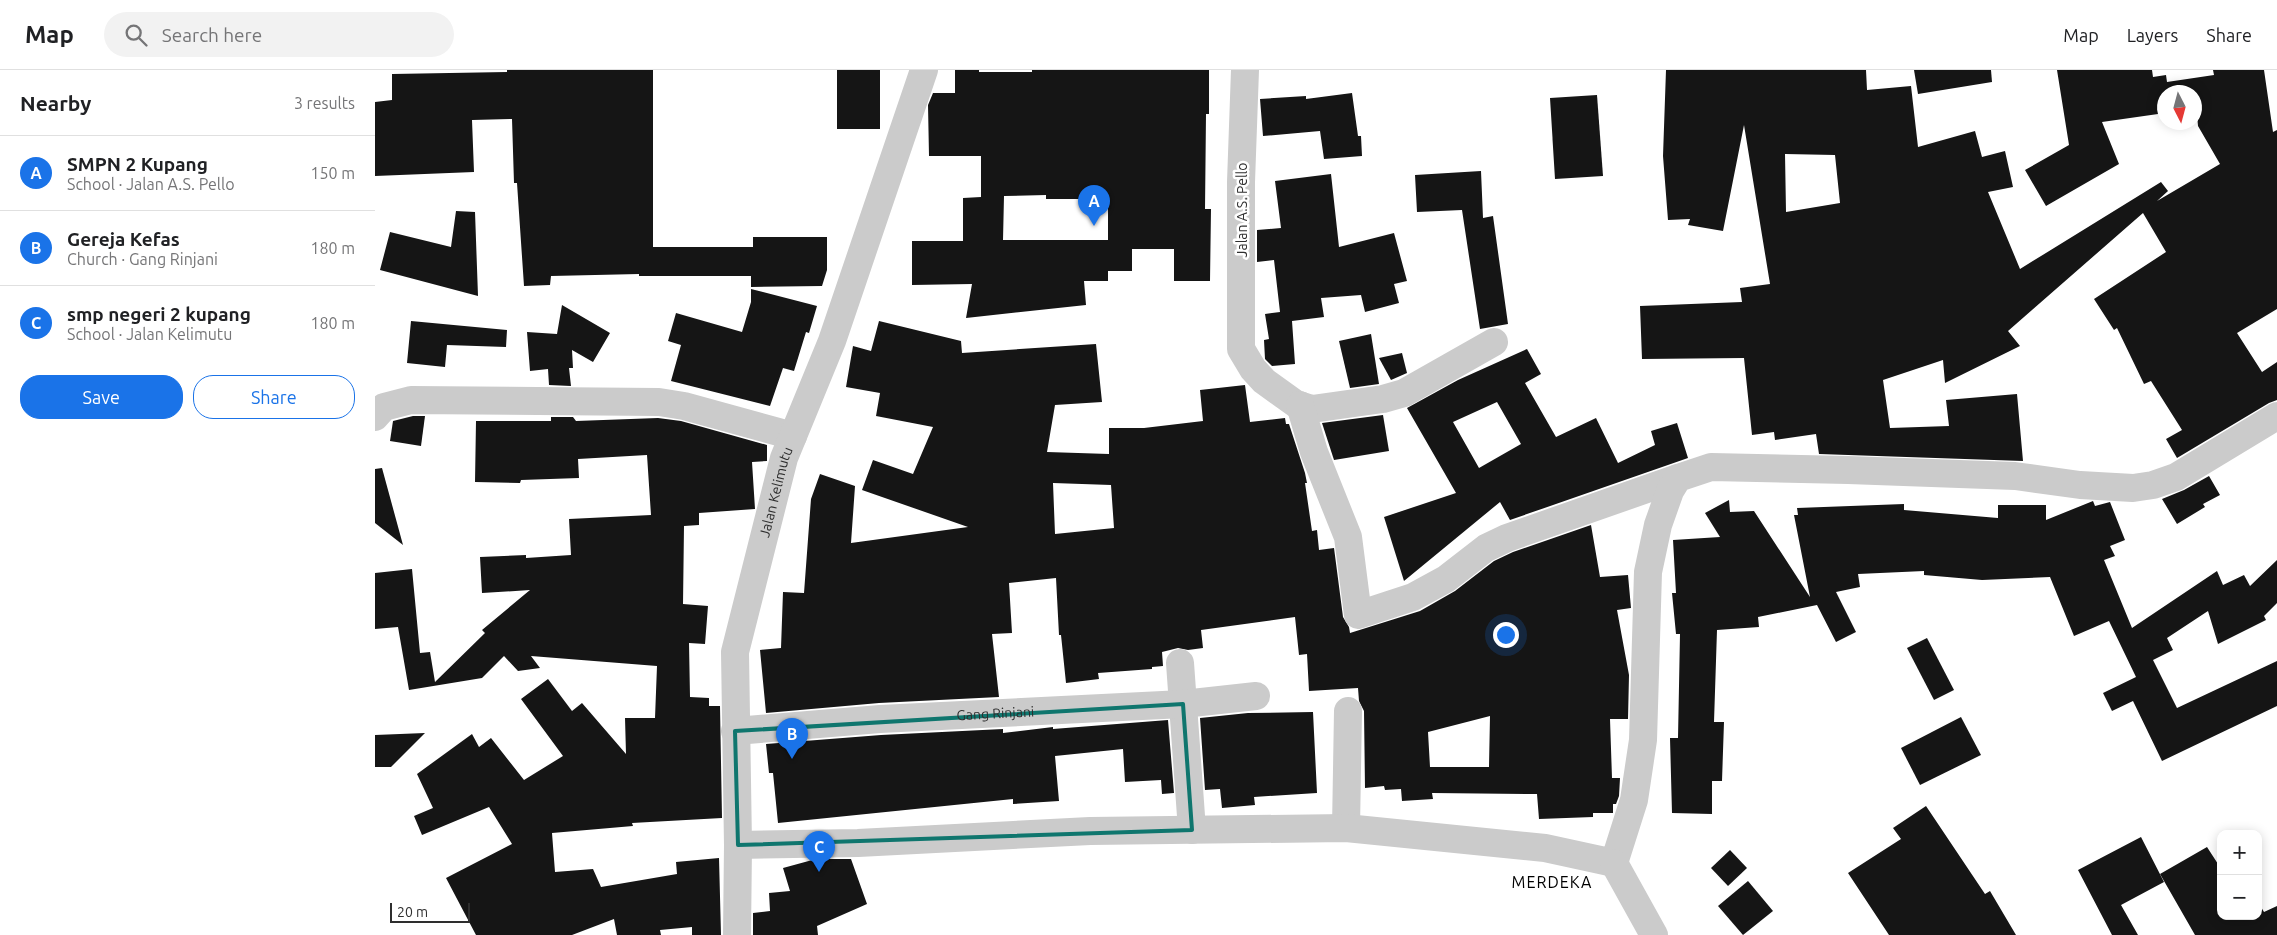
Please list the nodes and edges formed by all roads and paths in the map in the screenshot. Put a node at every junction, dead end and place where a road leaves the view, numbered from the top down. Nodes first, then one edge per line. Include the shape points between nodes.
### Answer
1 (924, 70) edge
2 (1245, 70) edge
3 (1494, 342) dead end
4 (1300, 405) junction
5 (2277, 416) edge
6 (375, 417) edge
7 (793, 436) junction
8 (1678, 478) junction
9 (1180, 663) dead end
10 (1255, 696) dead end
11 (1183, 704) junction
12 (1348, 711) dead end
13 (735, 731) junction
14 (1346, 828) junction
15 (1192, 830) junction
16 (738, 846) junction
17 (1614, 863) junction
18 (737, 935) edge
19 (1654, 935) edge

1 - 7 street, Jalan Kelimutu via 832,341
2 - 4 street, Jalan A.S. Pello via 1241,349 1264,381
3 - 4 street via 1404,393 1312,409
4 - 8 street via 1314,452 1348,537 1359,615 1413,597 1446,579 1486,548 1507,538
5 - 8 street via 2176,477 2133,488 2015,476 1848,470 1711,467
6 - 7 street via 385,407 411,400 659,402
7 - 13 street, Jalan Kelimutu via 784,458 735,652
8 - 17 street via 1658,525 1648,572 1643,740 1634,800
9 - 11 street
10 - 11 street, Gang Rinjani
11 - 13 street, Gang Rinjani via 889,718
11 - 15 street
12 - 14 street
13 - 16 street, Jalan Kelimutu
14 - 15 street
14 - 17 street via 1545,848
15 - 16 street via 1090,831
16 - 18 street, Jalan Kelimutu
17 - 19 street

